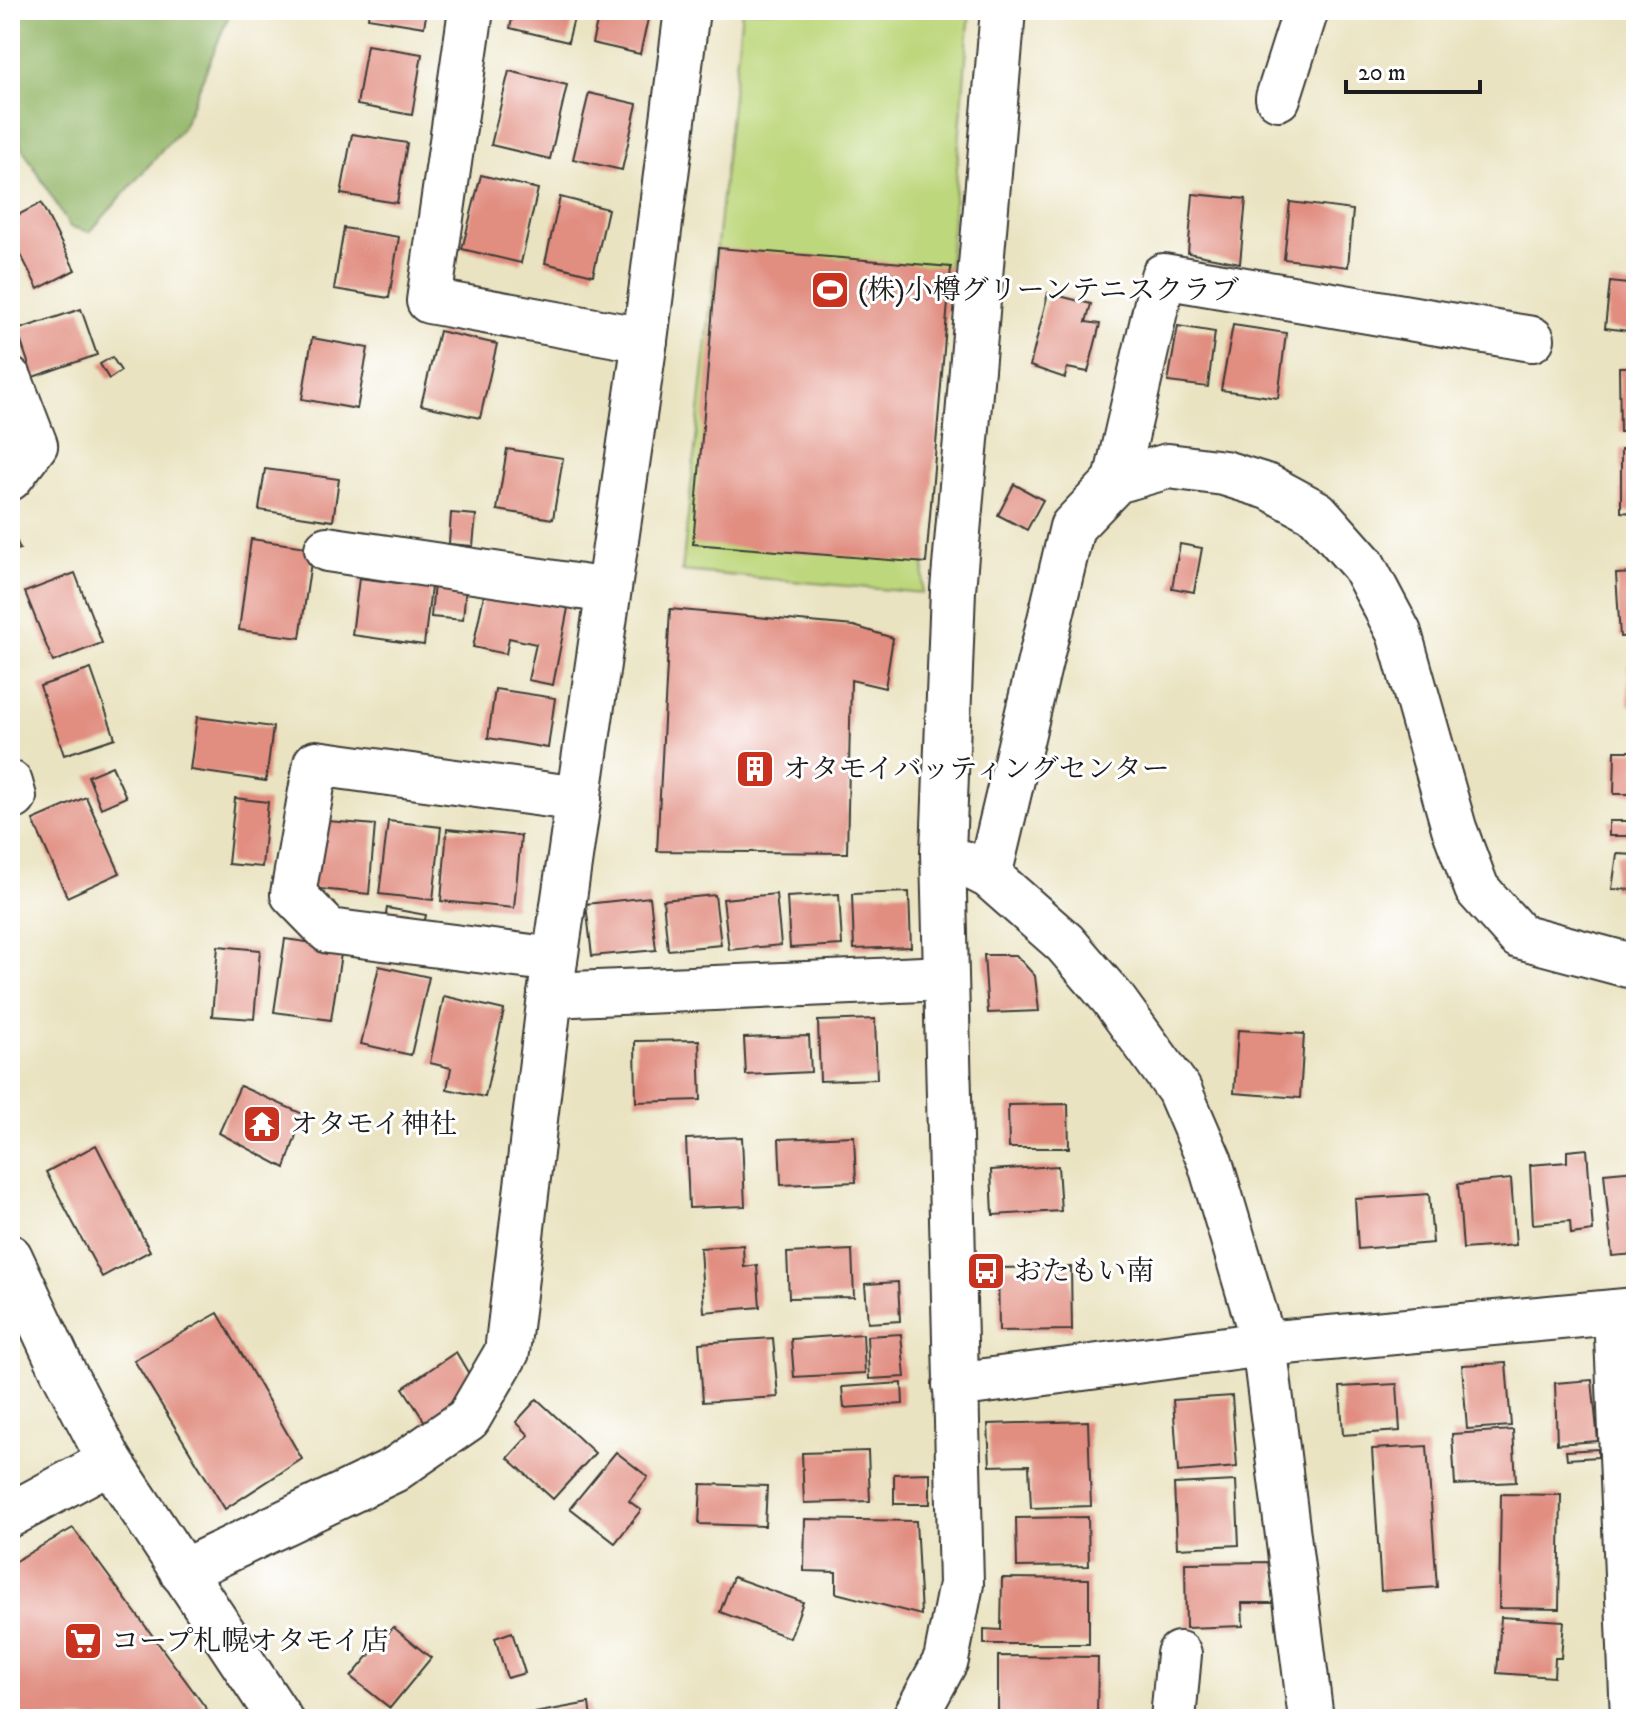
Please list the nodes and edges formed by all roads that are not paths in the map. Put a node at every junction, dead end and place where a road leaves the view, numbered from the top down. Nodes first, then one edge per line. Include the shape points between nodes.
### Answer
1 (471, 10) edge
2 (687, 10) edge
3 (1003, 10) edge
4 (1306, 10) edge
5 (1278, 98) dead end
6 (1532, 339) dead end
7 (645, 340) junction
8 (10, 380) edge
9 (10, 478) edge
10 (1116, 481) junction
11 (327, 549) dead end
12 (608, 591) junction
13 (579, 799) junction
14 (943, 853) junction
15 (989, 876) junction
16 (1636, 965) edge
17 (553, 978) junction
18 (946, 978) junction
19 (10, 1257) edge
20 (1626, 1311) edge
21 (1264, 1344) junction
22 (955, 1385) junction
23 (110, 1461) junction
24 (10, 1515) edge
25 (182, 1572) junction
26 (1179, 1654) dead end
27 (1629, 1718) edge
28 (280, 1719) edge
29 (914, 1719) edge
30 (1173, 1719) edge
31 (1311, 1719) edge

1 - 7 street via 429,301
2 - 7 street
3 - 14 street via 953,590
4 - 5 street
6 - 10 street via 1163,276
7 - 12 street
8 - 9 street via 35,445
10 - 15 street via 1072,527
10 - 16 street via 1168,466 1224,473 1269,487 1317,513 1363,565 1399,633 1454,828 1477,889 1519,936
11 - 12 street
12 - 13 street
13 - 17 street
13 - 17 street via 316,763 293,894 329,931
14 - 15 street
14 - 18 street
15 - 21 street via 1065,943 1179,1090 1210,1162
17 - 18 street
17 - 25 street via 507,1352 468,1419 394,1470
18 - 22 street
19 - 23 street
20 - 21 street
20 - 27 street
21 - 22 street
21 - 31 street
22 - 29 street via 961,1584 946,1660
23 - 24 street
23 - 25 street
25 - 28 street
26 - 30 street

